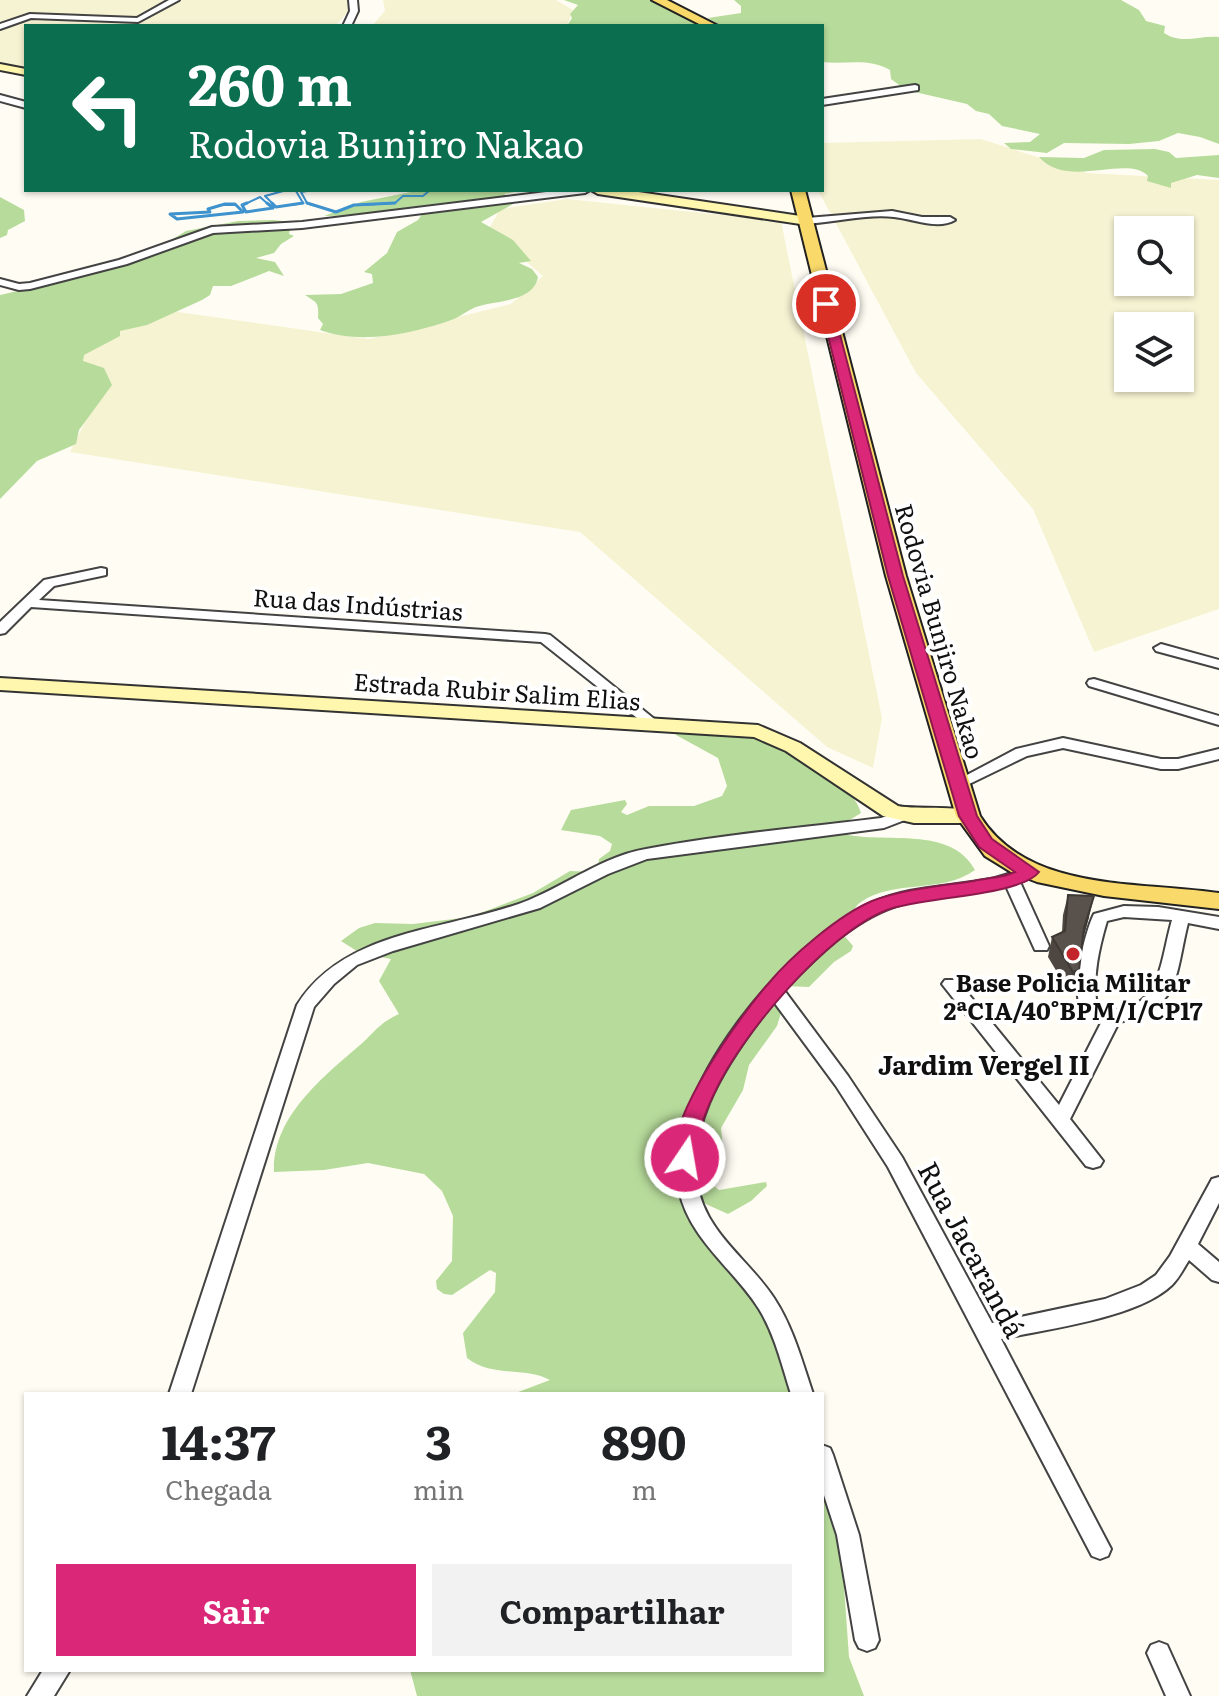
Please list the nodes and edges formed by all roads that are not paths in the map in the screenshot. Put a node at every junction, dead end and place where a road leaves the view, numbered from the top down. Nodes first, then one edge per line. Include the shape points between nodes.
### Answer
1 (175, 0) edge
2 (353, 0) edge
3 (658, 0) edge
4 (348, 24) edge
5 (708, 24) edge
6 (0, 27) edge
7 (0, 67) edge
8 (24, 72) edge
9 (915, 88) dead end
10 (0, 98) edge
11 (824, 102) edge
12 (24, 104) edge
13 (569, 192) edge
14 (611, 192) edge
15 (799, 192) edge
16 (950, 220) dead end
17 (807, 221) junction
18 (0, 282) edge
19 (101, 572) dead end
20 (27, 603) junction
21 (0, 630) edge
22 (1161, 648) dead end
23 (1219, 664) edge
24 (1094, 683) dead end
25 (0, 684) edge
26 (1219, 721) edge
27 (656, 726) junction
28 (1219, 754) edge
29 (958, 784) junction
30 (904, 815) junction
31 (968, 816) junction
32 (1021, 876) junction
33 (1219, 901) edge
34 (1181, 917) junction
35 (1219, 923) edge
36 (1041, 946) dead end
37 (951, 984) dead end
38 (774, 989) junction
39 (1113, 1017) junction
40 (1060, 1120) junction
41 (1093, 1161) dead end
42 (1219, 1184) edge
43 (1185, 1244) junction
44 (1219, 1274) edge
45 (986, 1333) junction
46 (181, 1392) edge
47 (801, 1392) edge
48 (824, 1461) edge
49 (1100, 1549) dead end
50 (867, 1640) dead end
51 (1159, 1653) dead end
52 (57, 1672) edge
53 (39, 1696) edge
54 (1178, 1696) edge

1 - 6 street via 138,20 30,16
2 - 4 street
3 - 5 main road
7 - 8 street
9 - 11 street
10 - 12 street
13 - 18 street via 302,225 212,230 123,262 44,282 19,287
14 - 17 street
15 - 17 main road, Rodovia Bunjiro Nakao
16 - 17 street via 892,214
17 - 29 main road, Rodovia Bunjiro Nakao via 896,576
19 - 20 street via 49,583
20 - 21 street
20 - 27 street, Rua das Indústrias via 545,638
22 - 23 street
24 - 26 street
25 - 27 street, Estrada Rubir Salim Elias
27 - 30 street, Estrada Rubir Salim Elias via 769,734
28 - 29 street via 1161,764 1047,744 1016,753
29 - 31 main road, Rodovia Bunjiro Nakao
30 - 31 street, Estrada Rubir Salim Elias
30 - 46 street via 884,823 645,854 534,904 351,961 306,1005
31 - 32 main road, Rodovia Bunjiro Nakao via 985,843
32 - 33 main road, Rodovia Bunjiro Nakao
32 - 36 street
32 - 38 street via 878,906 827,941
34 - 35 street
34 - 39 street via 1154,1001
34 - 39 street via 1117,911 1100,918 1087,1008 1099,1017
37 - 40 street
38 - 45 street, Rua Jacarandá via 895,1162
38 - 47 street via 703,1093 685,1158 700,1221 765,1301 781,1330
39 - 40 street
40 - 41 street
42 - 43 street
43 - 44 street
43 - 45 street via 1162,1282 1138,1297
45 - 49 street, Rua Jacarandá
48 - 50 street via 848,1535
51 - 54 street
52 - 53 street

